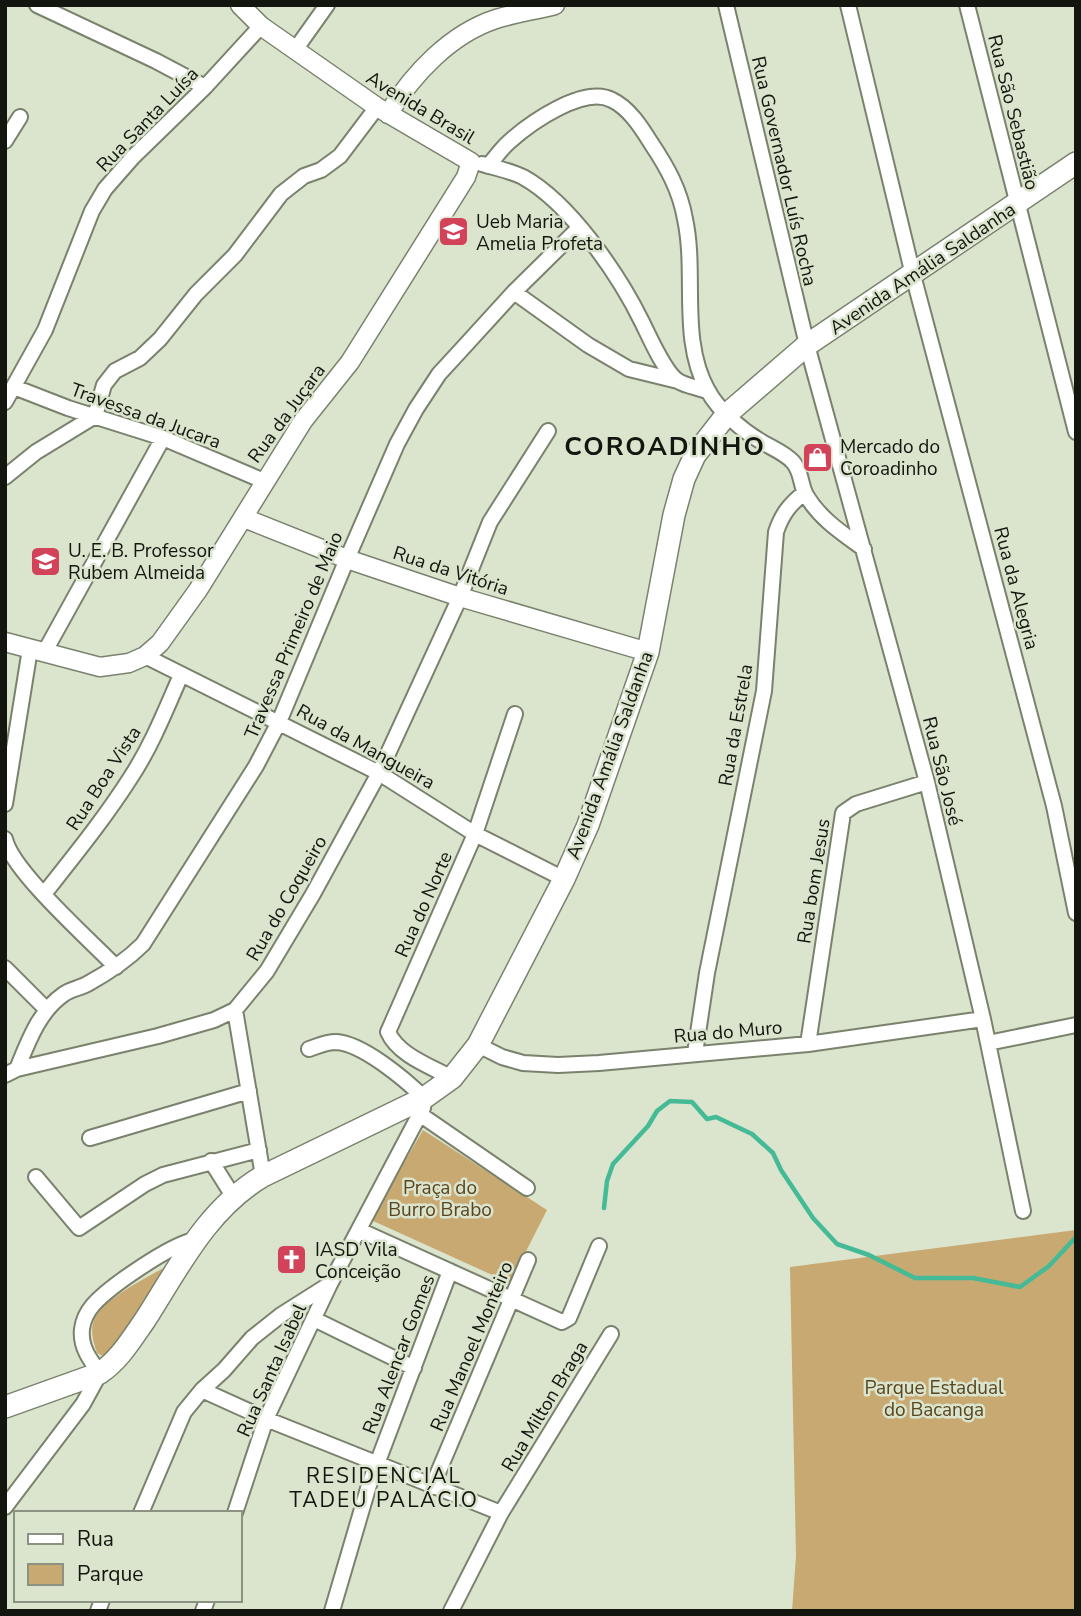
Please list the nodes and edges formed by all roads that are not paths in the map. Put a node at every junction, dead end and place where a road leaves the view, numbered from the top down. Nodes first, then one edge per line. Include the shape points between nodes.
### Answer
1 (37, 5) edge
2 (240, 5) edge
3 (327, 5) edge
4 (555, 5) edge
5 (726, 5) edge
6 (848, 5) edge
7 (967, 5) edge
8 (261, 26) junction
9 (295, 50) junction
10 (205, 87) junction
11 (383, 111) junction
12 (20, 117) dead end
13 (5, 141) edge
14 (1076, 163) edge
15 (479, 164) junction
16 (1017, 203) junction
17 (579, 228) junction
18 (913, 275) junction
19 (514, 292) junction
20 (807, 345) junction
21 (677, 381) junction
22 (14, 387) junction
23 (709, 392) junction
24 (5, 402) edge
25 (727, 414) junction
26 (95, 416) junction
27 (548, 430) dead end
28 (1076, 432) edge
29 (163, 438) junction
30 (5, 477) edge
31 (264, 481) junction
32 (804, 493) junction
33 (244, 518) junction
34 (864, 549) junction
35 (347, 559) junction
36 (460, 597) junction
37 (5, 642) edge
38 (37, 651) junction
39 (648, 652) junction
40 (145, 656) junction
41 (181, 675) junction
42 (515, 713) dead end
43 (279, 722) junction
44 (379, 773) junction
45 (927, 782) junction
46 (5, 804) edge
47 (475, 834) junction
48 (5, 839) edge
49 (564, 879) junction
50 (44, 894) junction
51 (1076, 913) edge
52 (116, 967) junction
53 (5, 968) edge
54 (47, 1010) junction
55 (235, 1010) junction
56 (983, 1019) junction
57 (1073, 1026) edge
58 (808, 1044) junction
59 (988, 1044) junction
60 (478, 1045) junction
61 (309, 1049) dead end
62 (695, 1053) junction
63 (11, 1072) edge
64 (452, 1078) junction
65 (249, 1091) junction
66 (423, 1107) junction
67 (90, 1138) dead end
68 (259, 1150) junction
69 (211, 1161) junction
70 (263, 1176) junction
71 (36, 1177) dead end
72 (527, 1188) dead end
73 (233, 1196) junction
74 (1023, 1211) dead end
75 (359, 1230) junction
76 (194, 1240) junction
77 (599, 1246) dead end
78 (528, 1260) dead end
79 (450, 1271) junction
80 (330, 1284) junction
81 (512, 1298) junction
82 (314, 1319) junction
83 (611, 1334) dead end
84 (414, 1368) junction
85 (100, 1374) junction
86 (202, 1390) junction
87 (5, 1407) edge
88 (266, 1419) junction
89 (376, 1463) junction
90 (432, 1487) junction
91 (5, 1507) edge
92 (142, 1511) edge
93 (236, 1511) edge
94 (501, 1513) junction
95 (332, 1611) edge
96 (451, 1611) edge

1 - 10 street
2 - 8 street, Avenida Brasil
3 - 9 street
4 - 11 street via 471,30 437,55
5 - 20 street, Rua Governador Luís Rocha
6 - 18 street, Rua da Alegria
7 - 16 street, Rua São Sebastião
8 - 9 street, Avenida Brasil
8 - 10 street, Rua Santa Luísa
9 - 11 street, Avenida Brasil
10 - 22 street, Rua Santa Luísa via 106,189 92,211 45,330
11 - 15 street, Avenida Brasil
11 - 26 street via 340,156 281,194 235,255 160,339 140,358 114,371
12 - 13 street
14 - 16 main road, Avenida Amália Saldanha
15 - 17 street, Avenida Brasil via 522,176
15 - 23 street via 550,113 578,99 610,98 622,106 668,168 681,199 696,361
15 - 31 street, Rua da Juçara via 466,177 350,362 303,421
16 - 18 main road, Avenida Amália Saldanha
16 - 28 street, Rua São Sebastião
17 - 19 street, Travessa Primeiro de Maio
17 - 21 street, Avenida Brasil via 628,295 653,347
18 - 20 main road, Avenida Amália Saldanha
18 - 51 street, Rua da Alegria via 1054,806
19 - 21 street via 620,364
19 - 35 street, Travessa Primeiro de Maio via 439,374 416,408
20 - 25 main road, Avenida Amália Saldanha
20 - 34 street, Rua São José
21 - 23 street
22 - 24 street, Rua Santa Luísa
22 - 26 street, Travessa da Jucara
23 - 25 street
25 - 32 street via 791,459 799,469
25 - 39 main road, Avenida Amália Saldanha via 695,455 684,480
26 - 29 street, Travessa da Jucara
26 - 30 street
27 - 36 street, Rua do Coqueiro via 490,522
29 - 31 street, Travessa da Jucara
29 - 38 street
31 - 33 street, Rua da Juçara
32 - 34 street via 822,517
32 - 62 street, Rua da Estrela via 791,503 776,531 764,691
33 - 35 street, Rua da Vitória
33 - 40 street, Rua da Juçara via 160,643
34 - 45 street, Rua São José
35 - 36 street, Rua da Vitória
35 - 43 street, Travessa Primeiro de Maio
36 - 39 street, Rua da Vitória
36 - 44 street, Rua do Coqueiro
37 - 38 street
38 - 40 street, Rua da Juçara via 100,667
38 - 46 street
39 - 49 main road, Avenida Amália Saldanha via 588,825
40 - 41 street, Rua da Mangueira
41 - 43 street, Rua da Mangueira
41 - 50 street, Rua Boa Vista via 132,776
42 - 47 street, Rua do Norte
43 - 44 street, Rua da Mangueira
43 - 52 street, Travessa Primeiro de Maio via 176,895 143,944
44 - 47 street, Rua da Mangueira
44 - 55 street, Rua do Coqueiro via 267,971
45 - 56 street, Rua São José
45 - 58 street, Rua bom Jesus via 856,804 842,813
47 - 49 street, Rua da Mangueira
47 - 64 street, Rua do Norte via 388,1032 393,1043
48 - 50 street via 12,858
49 - 60 main road, Avenida Amália Saldanha
50 - 52 street
52 - 54 street, Travessa Primeiro de Maio via 65,993
53 - 54 street
54 - 63 street, Travessa Primeiro de Maio
55 - 63 street, Rua do Coqueiro via 158,1036
55 - 65 street
56 - 58 street, Rua do Muro
56 - 59 street, Rua São José
57 - 59 street
58 - 62 street, Rua do Muro
59 - 74 street, Rua São José
60 - 62 street, Rua do Muro via 523,1063 558,1065
60 - 64 main road, Avenida Amália Saldanha
61 - 66 street via 346,1044 384,1065
64 - 66 main road, Avenida Amália Saldanha
65 - 67 street
65 - 68 street
66 - 70 main road, Avenida Amália Saldanha
66 - 72 street
66 - 75 street, Rua Santa Isabel
68 - 69 street
68 - 70 street
69 - 71 street via 145,1184 79,1228
69 - 73 street
70 - 73 main road, Avenida Amália Saldanha
73 - 76 main road, Avenida Amália Saldanha
75 - 79 street
75 - 80 street, Rua Santa Isabel
76 - 85 main road, Avenida Amália Saldanha via 125,1350
76 - 85 street, Avenida Amália Saldanha via 155,1258 93,1305 82,1338
77 - 81 street, Rua Milton Braga via 566,1321 554,1320
78 - 81 street, Rua Manoel Monteiro
79 - 81 street
79 - 84 street, Rua Alencar Gomes
80 - 82 street, Rua Santa Isabel
80 - 86 street via 252,1338
81 - 90 street, Rua Manoel Monteiro
82 - 84 street
82 - 88 street, Rua Santa Isabel
83 - 94 street, Rua Milton Braga
84 - 89 street, Rua Alencar Gomes
85 - 87 main road
85 - 91 street, Avenida Amália Saldanha via 83,1404
86 - 88 street
86 - 92 street via 184,1412
88 - 89 street
88 - 93 street, Rua Santa Isabel
89 - 90 street
89 - 95 street, Rua Alencar Gomes
90 - 94 street
94 - 96 street, Rua Milton Braga

